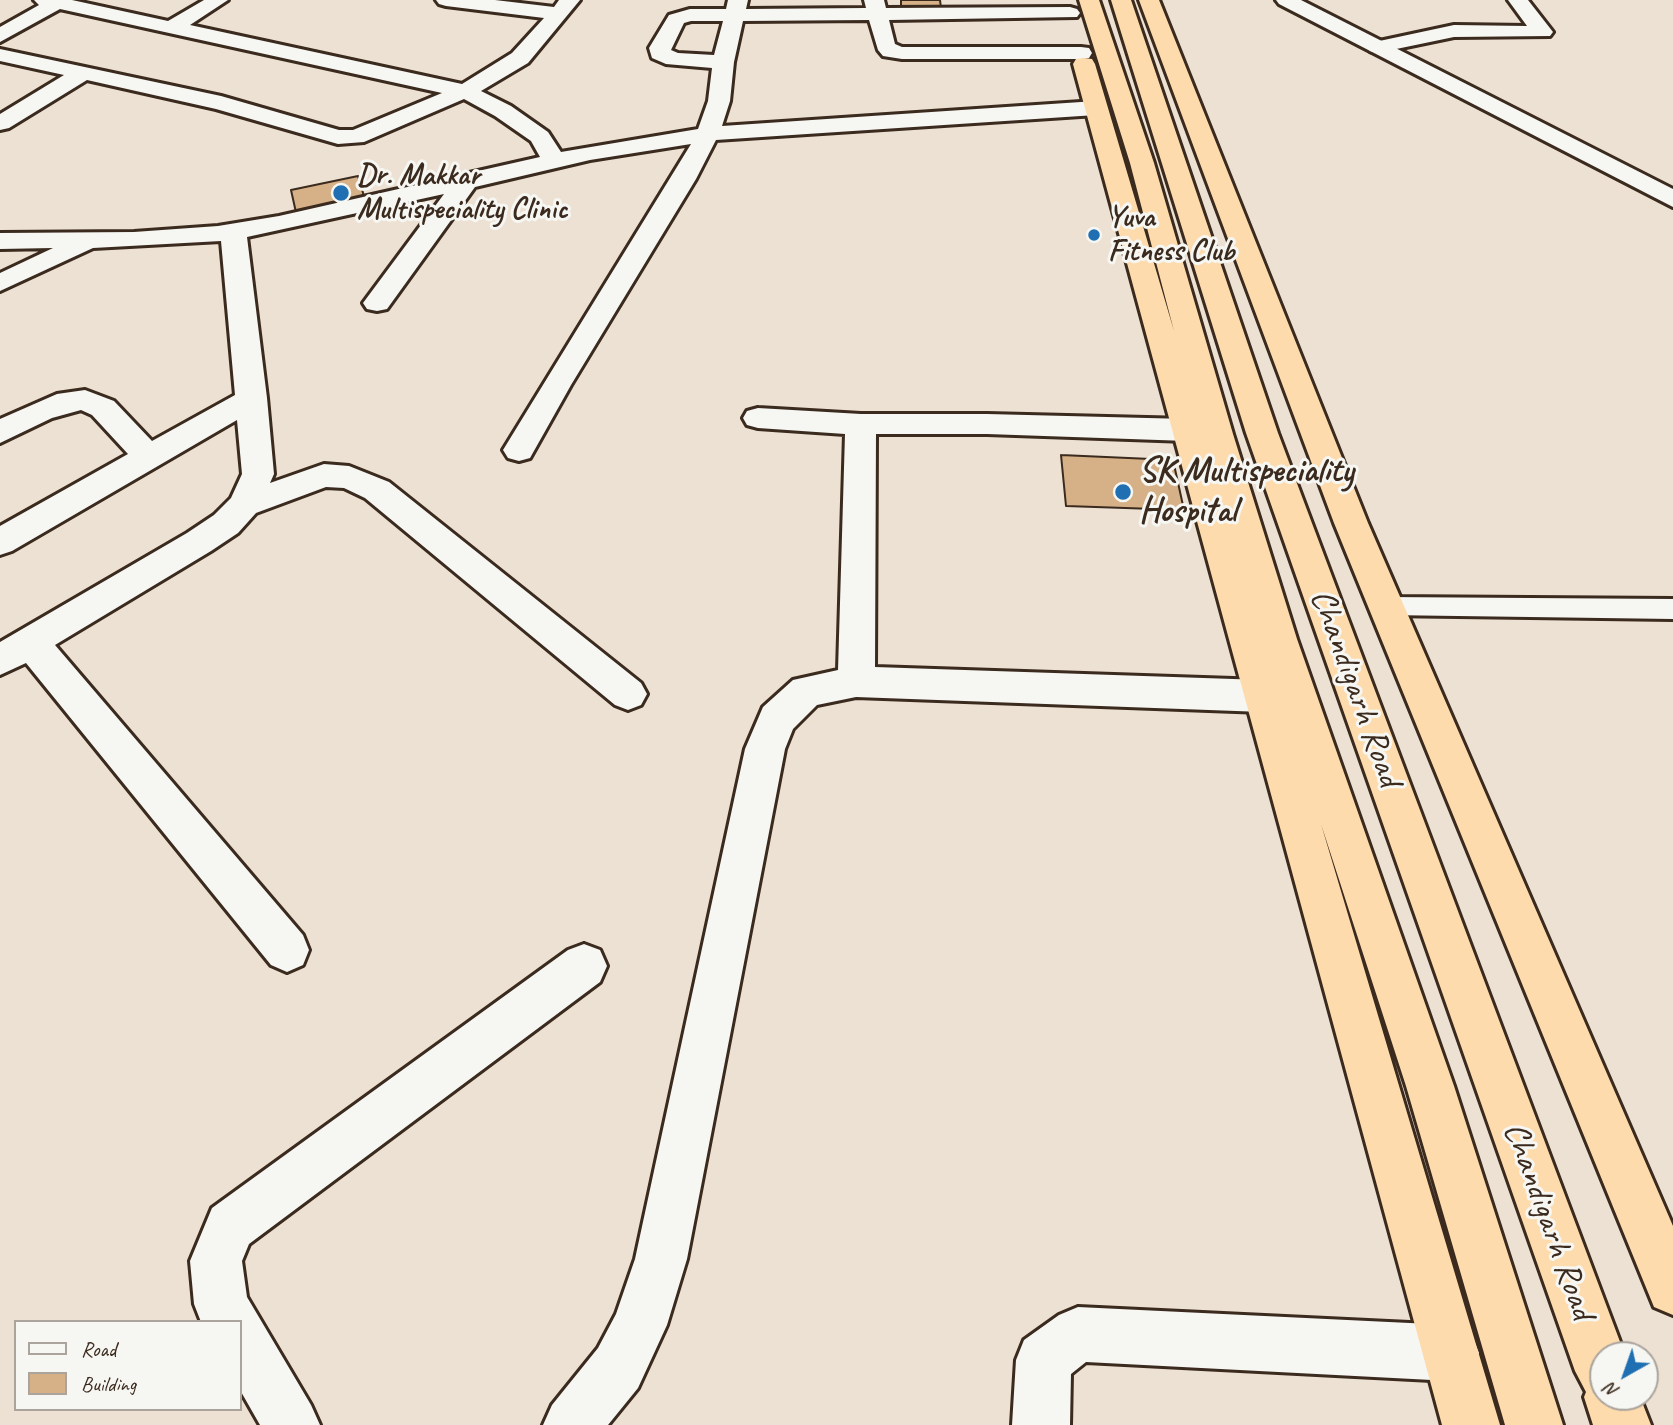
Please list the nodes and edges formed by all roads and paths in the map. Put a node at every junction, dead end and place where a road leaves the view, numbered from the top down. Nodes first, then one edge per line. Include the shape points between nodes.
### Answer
1 (218, 0) edge
2 (446, 0) edge
3 (1121, 0) edge
4 (1149, 0) edge
5 (1286, 0) edge
6 (1518, 0) edge
7 (50, 2) edge
8 (1075, 4) edge
9 (565, 7) edge
10 (736, 7) edge
11 (876, 7) edge
12 (169, 29) junction
13 (0, 36) edge
14 (1377, 47) junction
15 (1081, 53) junction
16 (0, 55) edge
17 (723, 62) junction
18 (84, 73) junction
19 (466, 91) junction
20 (1096, 108) junction
21 (1, 122) edge
22 (708, 134) junction
23 (554, 161) junction
24 (467, 180) junction
25 (1673, 199) edge
26 (233, 232) junction
27 (94, 240) junction
28 (0, 241) edge
29 (0, 283) edge
30 (377, 303) dead end
31 (252, 398) junction
32 (758, 418) dead end
33 (861, 424) junction
34 (1187, 430) junction
35 (0, 432) edge
36 (519, 450) dead end
37 (149, 457) junction
38 (244, 505) junction
39 (0, 542) edge
40 (1386, 606) junction
41 (1673, 609) edge
42 (16, 651) edge
43 (856, 682) junction
44 (628, 694) dead end
45 (1263, 696) junction
46 (287, 950) dead end
47 (584, 966) dead end
48 (1673, 1287) edge
49 (231, 1320) edge
50 (242, 1339) edge
51 (1592, 1341) edge
52 (1451, 1353) junction
53 (291, 1425) edge
54 (572, 1425) edge
55 (1041, 1425) edge
56 (1471, 1425) edge
57 (1534, 1425) edge

1 - 12 street
2 - 9 street
3 - 51 highway, Chandigarh Road via 1262,433
4 - 40 highway
5 - 14 street
6 - 14 street via 1543,32 1454,31
7 - 12 street
7 - 13 street
8 - 11 street
8 - 15 highway
8 - 57 highway via 1142,163 1279,639 1430,1086
9 - 19 street via 520,58
10 - 11 street
10 - 17 street
10 - 17 street via 676,19 660,48 660,53 674,59
11 - 15 street via 885,46 902,53
12 - 19 street
14 - 25 street
15 - 20 highway
16 - 18 street
17 - 22 street via 719,101
18 - 19 street via 221,103 338,137 374,132
18 - 21 street
19 - 23 street via 540,137
20 - 22 street
20 - 34 highway
22 - 23 street
22 - 36 street
23 - 24 street
24 - 26 street
24 - 30 street
26 - 27 street
26 - 31 street
27 - 28 street
27 - 29 street
31 - 37 street
31 - 38 street via 258,474
32 - 33 street
33 - 34 street
33 - 43 street
34 - 45 highway
35 - 37 street via 41,411 85,400 103,408
37 - 39 street
38 - 42 street via 199,542
38 - 44 street via 324,475 349,477 377,490
40 - 41 lane
40 - 48 highway
42 - 46 street
43 - 45 street
43 - 54 street via 806,691 777,719 769,739 661,1259 640,1325 618,1368
45 - 52 highway
47 - 49 street via 230,1226 216,1261 221,1304
50 - 53 street
52 - 55 street via 1078,1334 1044,1360
52 - 56 highway

